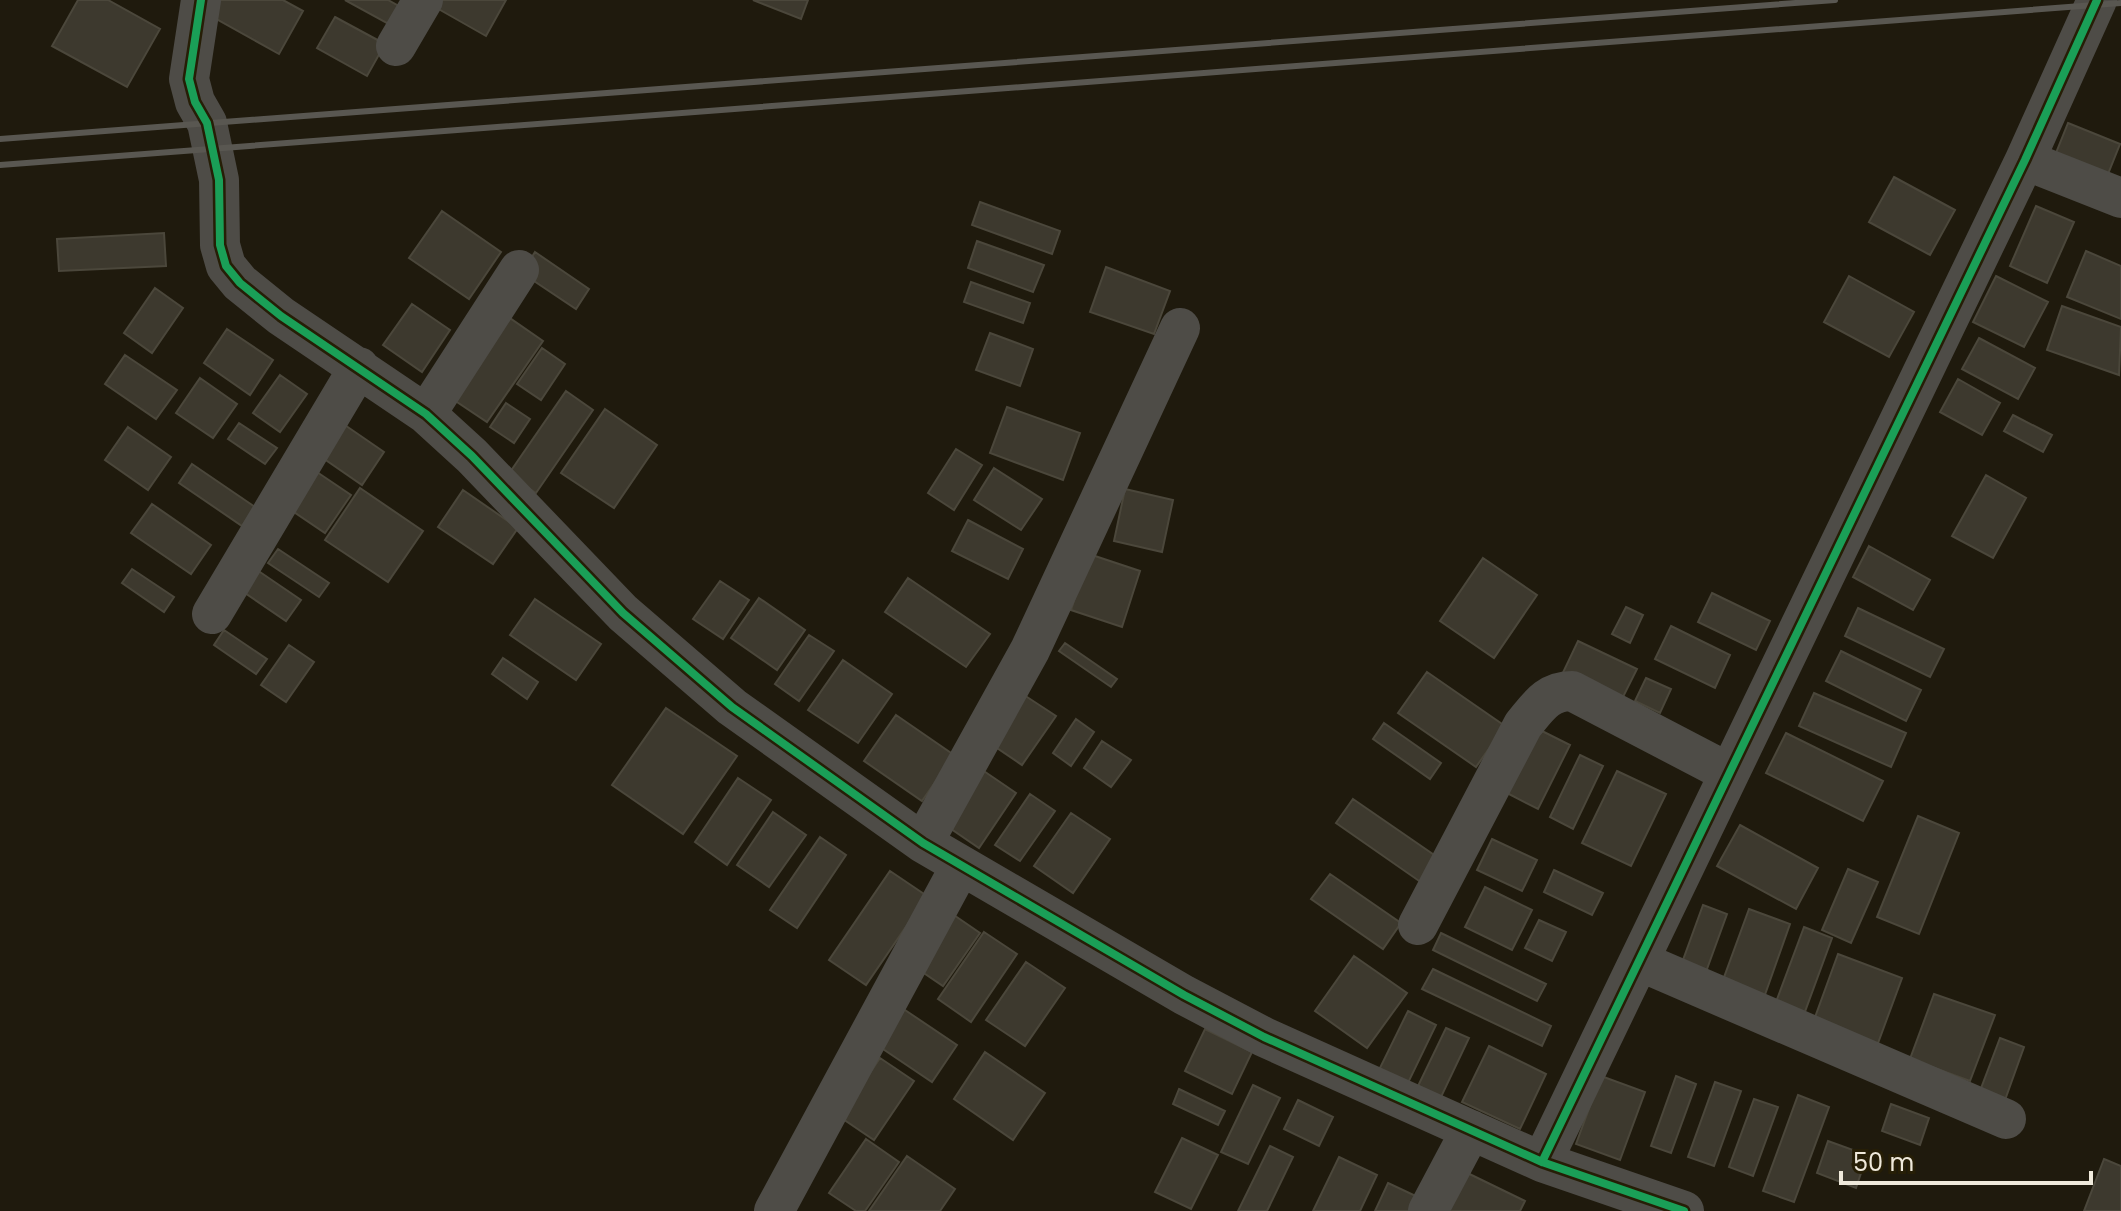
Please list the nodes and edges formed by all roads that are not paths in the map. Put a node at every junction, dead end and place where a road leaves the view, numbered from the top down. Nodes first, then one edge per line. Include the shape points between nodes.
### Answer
1 (201, 0) edge
2 (423, 0) edge
3 (2097, 0) edge
4 (396, 46) dead end
5 (2025, 160) junction
6 (2121, 198) edge
7 (519, 270) dead end
8 (1180, 328) dead end
9 (359, 367) junction
10 (426, 414) junction
11 (212, 614) dead end
12 (1729, 773) junction
13 (923, 843) junction
14 (960, 867) junction
15 (1418, 925) dead end
16 (1639, 961) junction
17 (2006, 1119) dead end
18 (1471, 1130) junction
19 (1542, 1162) junction
20 (774, 1211) edge
21 (1428, 1211) edge
22 (1684, 1211) edge

1 - 9 street via 189,79 207,123 219,180 220,245 226,266 281,316
2 - 4 street
3 - 5 street
5 - 6 street
5 - 12 street
7 - 10 street
8 - 13 street via 1030,650
9 - 10 street
9 - 11 street
10 - 13 street via 623,613 732,707
12 - 15 street via 1572,691 1558,691 1545,698 1523,725
12 - 16 street
13 - 14 street
14 - 18 street via 1264,1037
14 - 20 street
16 - 17 street
16 - 19 street
18 - 19 street
18 - 21 street
19 - 22 street

